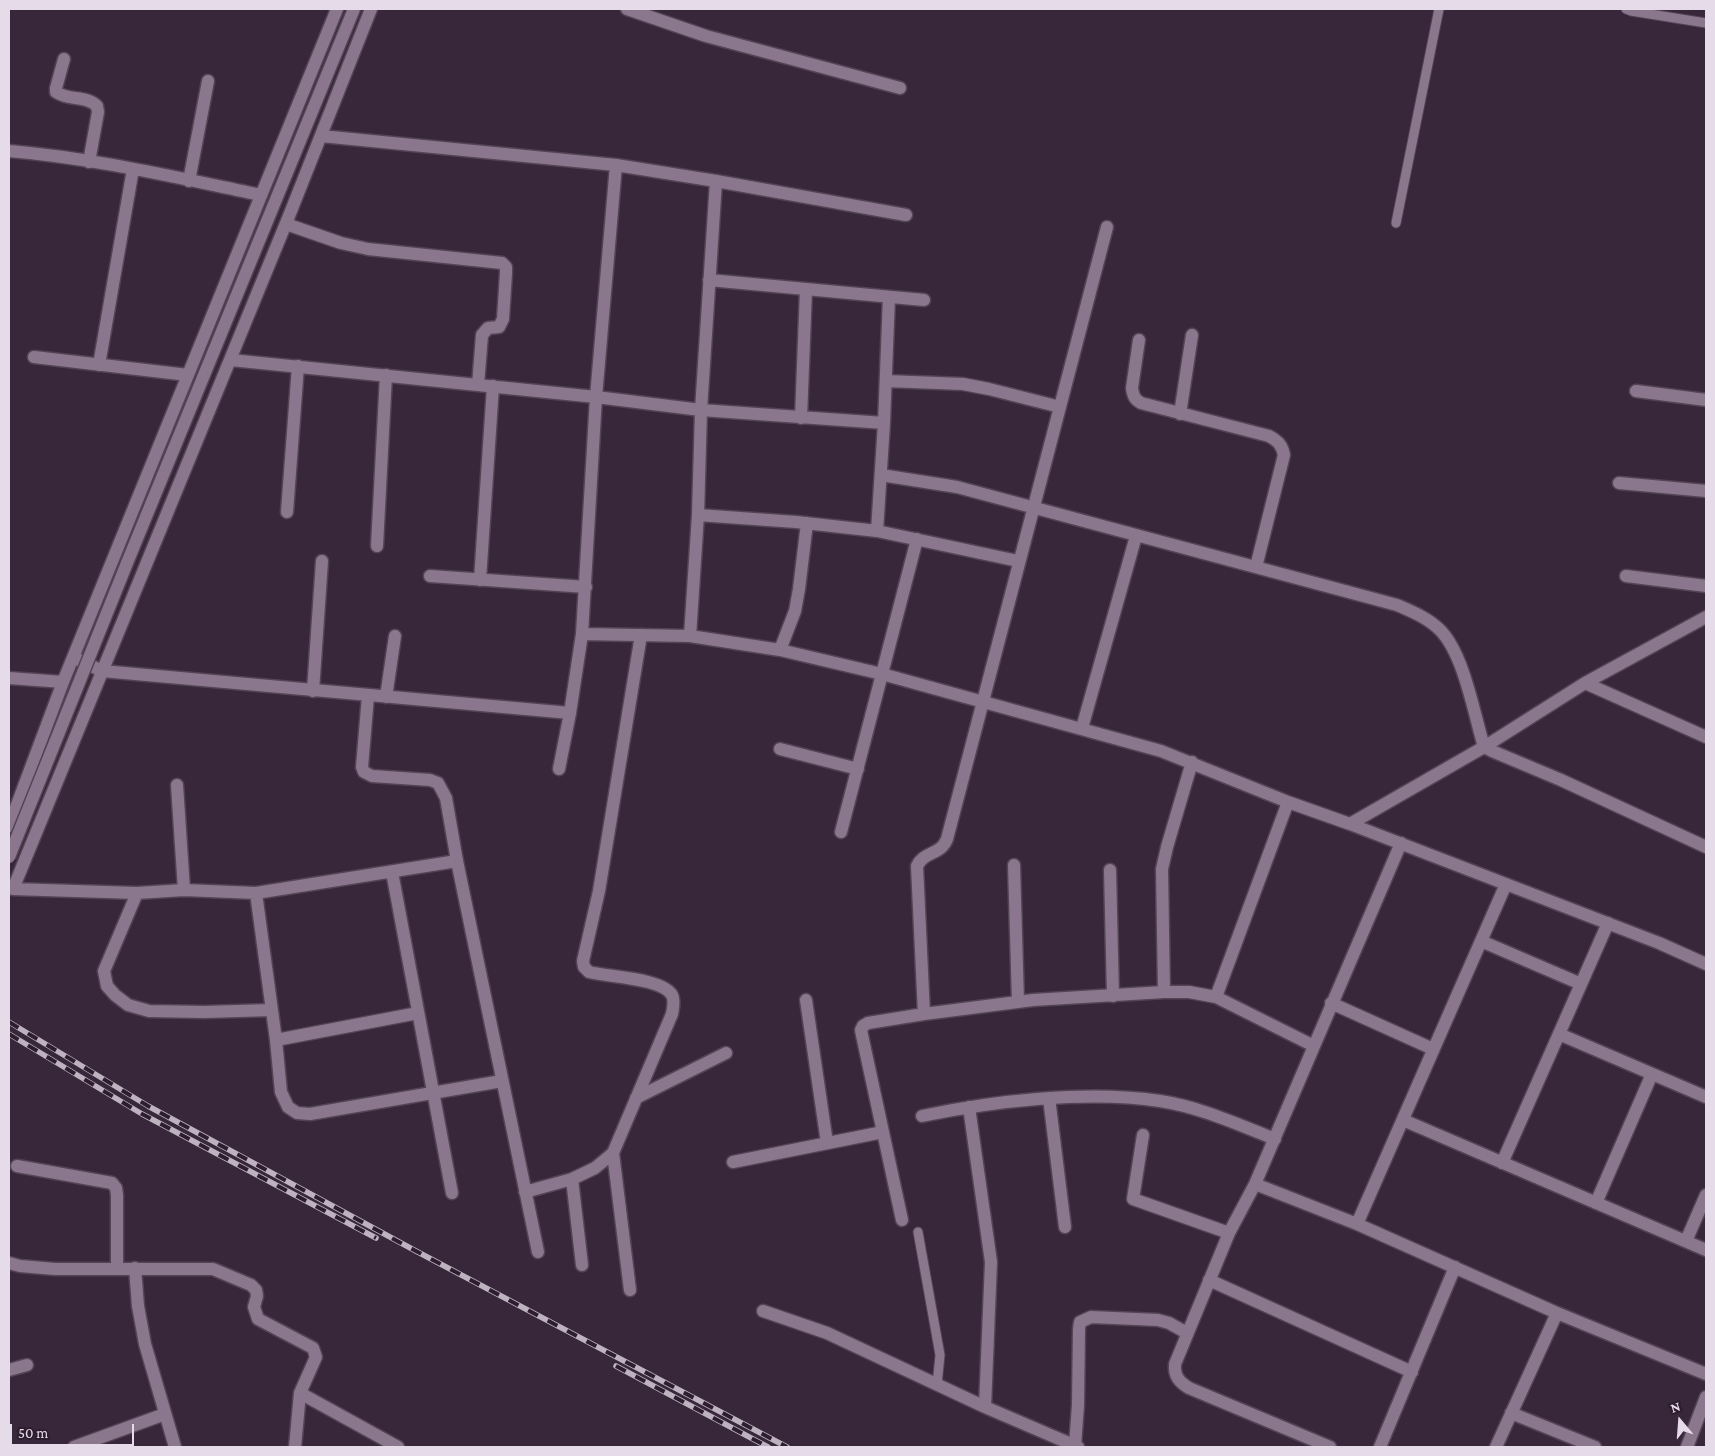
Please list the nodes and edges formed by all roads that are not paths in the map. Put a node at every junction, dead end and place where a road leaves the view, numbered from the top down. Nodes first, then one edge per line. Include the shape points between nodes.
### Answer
1 (337, 9) edge
2 (354, 9) edge
3 (371, 9) edge
4 (627, 9) edge
5 (1439, 9) edge
6 (1626, 9) edge
7 (1706, 23) edge
8 (64, 60) dead end
9 (208, 81) dead end
10 (900, 88) dead end
11 (321, 136) junction
12 (9, 152) edge
13 (89, 162) junction
14 (616, 165) junction
15 (134, 169) junction
16 (189, 181) junction
17 (716, 181) junction
18 (261, 195) junction
19 (906, 215) dead end
20 (1396, 223) dead end
21 (286, 224) junction
22 (1107, 227) dead end
23 (709, 280) junction
24 (806, 289) junction
25 (889, 297) junction
26 (924, 300) dead end
27 (1192, 335) dead end
28 (1139, 340) dead end
29 (34, 357) dead end
30 (231, 360) junction
31 (98, 365) junction
32 (298, 366) junction
33 (188, 375) junction
34 (386, 375) junction
35 (886, 381) junction
36 (478, 385) junction
37 (493, 386) junction
38 (1636, 391) dead end
39 (596, 397) junction
40 (1706, 400) edge
41 (1060, 407) junction
42 (701, 410) junction
43 (1180, 414) junction
44 (801, 418) junction
45 (884, 423) junction
46 (881, 475) junction
47 (1619, 483) dead end
48 (1706, 491) edge
49 (1033, 508) junction
50 (287, 512) dead end
51 (698, 515) junction
52 (807, 523) junction
53 (877, 531) junction
54 (1136, 536) junction
55 (917, 539) junction
56 (377, 546) dead end
57 (1018, 561) junction
58 (322, 562) dead end
59 (1256, 567) junction
60 (430, 576) dead end
61 (1626, 576) dead end
62 (480, 580) junction
63 (1706, 586) edge
64 (586, 587) junction
65 (1706, 617) edge
66 (582, 634) junction
67 (641, 635) junction
68 (395, 636) dead end
69 (690, 636) junction
70 (780, 650) junction
71 (74, 658) junction
72 (102, 671) junction
73 (882, 674) junction
74 (9, 678) edge
75 (63, 682) junction
76 (1585, 682) junction
77 (313, 691) junction
78 (368, 696) junction
79 (386, 697) junction
80 (984, 702) junction
81 (570, 713) junction
82 (1082, 728) junction
83 (1706, 737) edge
84 (1484, 747) junction
85 (780, 749) dead end
86 (1192, 762) junction
87 (560, 769) dead end
88 (858, 769) junction
89 (177, 785) dead end
90 (1288, 802) junction
91 (1350, 824) junction
92 (9, 826) edge
93 (841, 832) dead end
94 (1401, 843) junction
95 (1706, 846) edge
96 (9, 857) edge
97 (457, 861) junction
98 (1014, 865) dead end
99 (1110, 870) dead end
100 (392, 872) junction
101 (1506, 884) junction
102 (11, 888) edge
103 (184, 890) junction
104 (256, 892) junction
105 (137, 893) junction
106 (1608, 923) junction
107 (1481, 941) junction
108 (1706, 964) edge
109 (1582, 984) junction
110 (1164, 992) junction
111 (1113, 996) junction
112 (1216, 997) junction
113 (806, 1000) dead end
114 (1018, 1002) junction
115 (1331, 1003) junction
116 (272, 1010) junction
117 (418, 1013) junction
118 (924, 1014) junction
119 (1559, 1034) junction
120 (276, 1040) junction
121 (1314, 1046) junction
122 (1434, 1049) junction
123 (726, 1053) dead end
124 (1652, 1074) junction
125 (502, 1081) junction
126 (433, 1092) junction
127 (1706, 1097) edge
128 (636, 1098) junction
129 (1049, 1098) junction
130 (969, 1107) junction
131 (922, 1116) dead end
132 (1403, 1120) junction
133 (883, 1132) junction
134 (1144, 1135) dead end
135 (1275, 1138) junction
136 (827, 1143) junction
137 (613, 1153) junction
138 (734, 1162) dead end
139 (1502, 1163) junction
140 (18, 1166) dead end
141 (572, 1179) junction
142 (1255, 1184) junction
143 (525, 1192) junction
144 (452, 1193) dead end
145 (1706, 1195) edge
146 (1596, 1203) junction
147 (902, 1220) dead end
148 (1357, 1224) junction
149 (1065, 1227) dead end
150 (918, 1232) dead end
151 (1229, 1234) junction
152 (1686, 1242) junction
153 (1706, 1250) edge
154 (538, 1252) dead end
155 (9, 1263) edge
156 (582, 1265) dead end
157 (1455, 1266) junction
158 (117, 1268) junction
159 (134, 1268) junction
160 (1209, 1280) junction
161 (630, 1290) dead end
162 (763, 1311) dead end
163 (1557, 1313) junction
164 (1187, 1334) junction
165 (27, 1365) dead end
166 (9, 1370) edge
167 (1412, 1372) junction
168 (1706, 1374) edge
169 (937, 1385) junction
170 (300, 1393) junction
171 (1706, 1397) edge
172 (985, 1407) junction
173 (1511, 1413) junction
174 (165, 1414) junction
175 (74, 1447) edge
176 (175, 1447) edge
177 (295, 1447) edge
178 (398, 1447) edge
179 (1076, 1447) edge
180 (1330, 1447) edge
181 (1380, 1447) edge
182 (1496, 1447) edge
183 (1595, 1447) edge
184 (1688, 1447) edge

1 - 18 street
2 - 96 street, bridge
3 - 11 street
4 - 10 street via 706,36
5 - 20 lane
6 - 7 lane
8 - 13 street via 56,92 88,100 97,106
9 - 16 street
11 - 14 street
11 - 21 street
12 - 13 street
13 - 15 street
14 - 17 street
14 - 39 street
15 - 16 street
15 - 31 street
16 - 18 street
17 - 19 street
17 - 23 street
18 - 33 street
21 - 30 street
21 - 36 street via 368,249 502,263 506,267 503,319 499,327 488,328 482,335
22 - 41 street
23 - 24 street
23 - 42 street
24 - 25 street
24 - 44 street
25 - 26 street
25 - 35 street
27 - 43 street
28 - 43 street via 1133,395 1141,403
29 - 31 street
30 - 32 street
30 - 72 street
31 - 33 street
32 - 34 street
32 - 50 street
33 - 71 street
34 - 36 street
34 - 56 street
35 - 41 street via 963,384
35 - 45 street
36 - 37 street
37 - 39 street
37 - 62 street
38 - 40 street
39 - 42 street
39 - 64 street
41 - 49 street
42 - 44 street
42 - 51 street
43 - 59 street via 1269,436 1283,448 1284,456
44 - 45 street
45 - 46 street
46 - 49 street via 957,487
46 - 53 street
47 - 48 street
49 - 54 street
49 - 57 street
51 - 52 street
51 - 69 street
52 - 53 street
52 - 70 street via 795,611
53 - 55 street
54 - 59 street
54 - 82 street
55 - 57 street
55 - 73 street
57 - 80 street
58 - 77 street
59 - 84 street via 1397,605 1422,616 1441,631 1454,650
60 - 62 street
61 - 63 street
62 - 64 street
64 - 66 street
65 - 76 street
66 - 67 street
66 - 81 street
67 - 69 street
67 - 128 street via 599,891 583,961 589,972 647,982 664,988 672,995 672,1014
68 - 79 street
69 - 70 street
70 - 73 street
71 - 72 street
71 - 75 street
72 - 77 street
72 - 102 street
73 - 80 street
73 - 88 street
74 - 75 street
75 - 92 street
76 - 83 street
76 - 84 street
77 - 78 street
78 - 79 street
78 - 97 street via 364,772 372,776 438,783 446,798
79 - 81 street
80 - 82 street
80 - 118 street via 944,845 925,855 917,866
81 - 87 street
82 - 86 street
84 - 91 street
84 - 95 street
85 - 88 street
86 - 90 street
86 - 110 street via 1162,870
88 - 93 street
89 - 103 street
90 - 91 street
90 - 112 street
91 - 94 street
94 - 101 street
94 - 115 street
97 - 100 street
97 - 125 street
98 - 114 street
99 - 111 street
100 - 104 street
100 - 117 street
101 - 106 street
101 - 107 street
102 - 105 street
103 - 104 street
103 - 105 street
104 - 116 street
105 - 116 street via 104,971 107,986 115,995 128,1005 149,1011
106 - 108 street
106 - 109 street
107 - 109 street
107 - 122 street
109 - 119 street
110 - 111 street
110 - 112 street
111 - 114 street
112 - 121 street
113 - 136 street
114 - 118 street
115 - 121 street
115 - 122 street
116 - 120 street
117 - 120 street
117 - 126 street
118 - 133 street via 868,1023 861,1030
119 - 124 street
119 - 139 street
120 - 126 street via 282,1092 288,1107 297,1113 310,1114
121 - 135 street
122 - 132 street
123 - 128 street
124 - 127 street
124 - 146 street
125 - 126 street
125 - 143 street
126 - 144 street
128 - 137 street
129 - 130 street
129 - 135 street via 1108,1097 1160,1101 1210,1113
129 - 149 street
130 - 131 street
130 - 172 street via 991,1262
132 - 139 street
132 - 148 street
133 - 136 street
133 - 147 street
134 - 151 street via 1133,1199
135 - 142 street
136 - 138 street
137 - 141 street via 595,1168
137 - 161 street
139 - 146 street
140 - 158 street via 112,1183 117,1196
141 - 143 street
141 - 156 street
142 - 148 street
142 - 151 street
143 - 154 street
145 - 152 street
146 - 152 street
148 - 157 street
150 - 169 lane via 940,1355
151 - 160 street
152 - 153 street
155 - 158 street via 55,1269
157 - 163 street
157 - 167 street
158 - 159 street
159 - 170 street via 213,1270 251,1285 258,1296 254,1307 258,1319 316,1351
159 - 174 street via 143,1335
160 - 164 street
160 - 167 street
162 - 169 street via 827,1333
163 - 168 street
163 - 173 street
164 - 179 street via 1158,1320 1091,1317 1080,1322
164 - 180 street via 1175,1364 1175,1373 1181,1383
165 - 166 street
167 - 181 street
169 - 172 street
170 - 177 street
170 - 178 street
171 - 184 street
172 - 179 street
173 - 182 street
173 - 183 street
174 - 175 street
174 - 176 street

